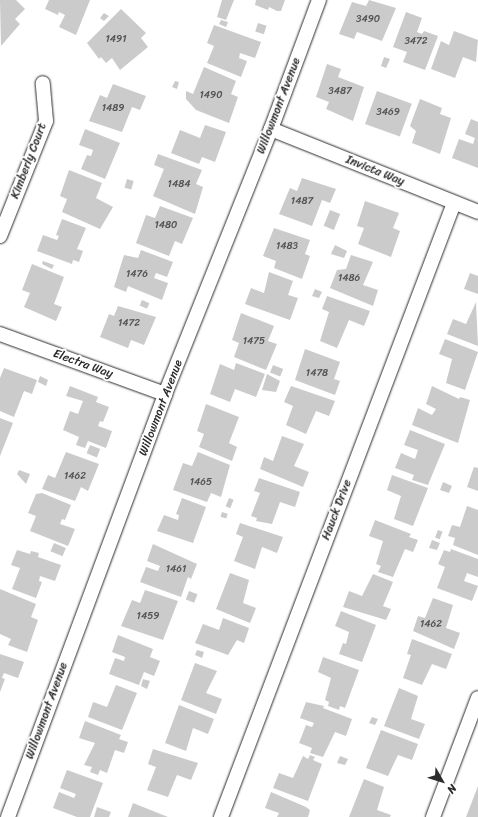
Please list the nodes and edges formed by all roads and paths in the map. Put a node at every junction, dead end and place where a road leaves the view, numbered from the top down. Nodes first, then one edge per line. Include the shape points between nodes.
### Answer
1 (319, 0) edge
2 (43, 84) dead end
3 (271, 129) junction
4 (454, 203) junction
5 (478, 212) edge
6 (0, 236) edge
7 (0, 334) edge
8 (165, 394) junction
9 (478, 698) edge
10 (8, 817) edge
11 (221, 817) edge
12 (433, 817) edge

1 - 3 street, Willowmont Avenue
2 - 6 street, Kimberly Court via 46,121
3 - 4 street, Invicta Way
3 - 8 street, Willowmont Avenue
4 - 5 street, Invicta Way
4 - 11 street, Hauck Drive
7 - 8 street, Electra Way
8 - 10 street, Willowmont Avenue
9 - 12 street

